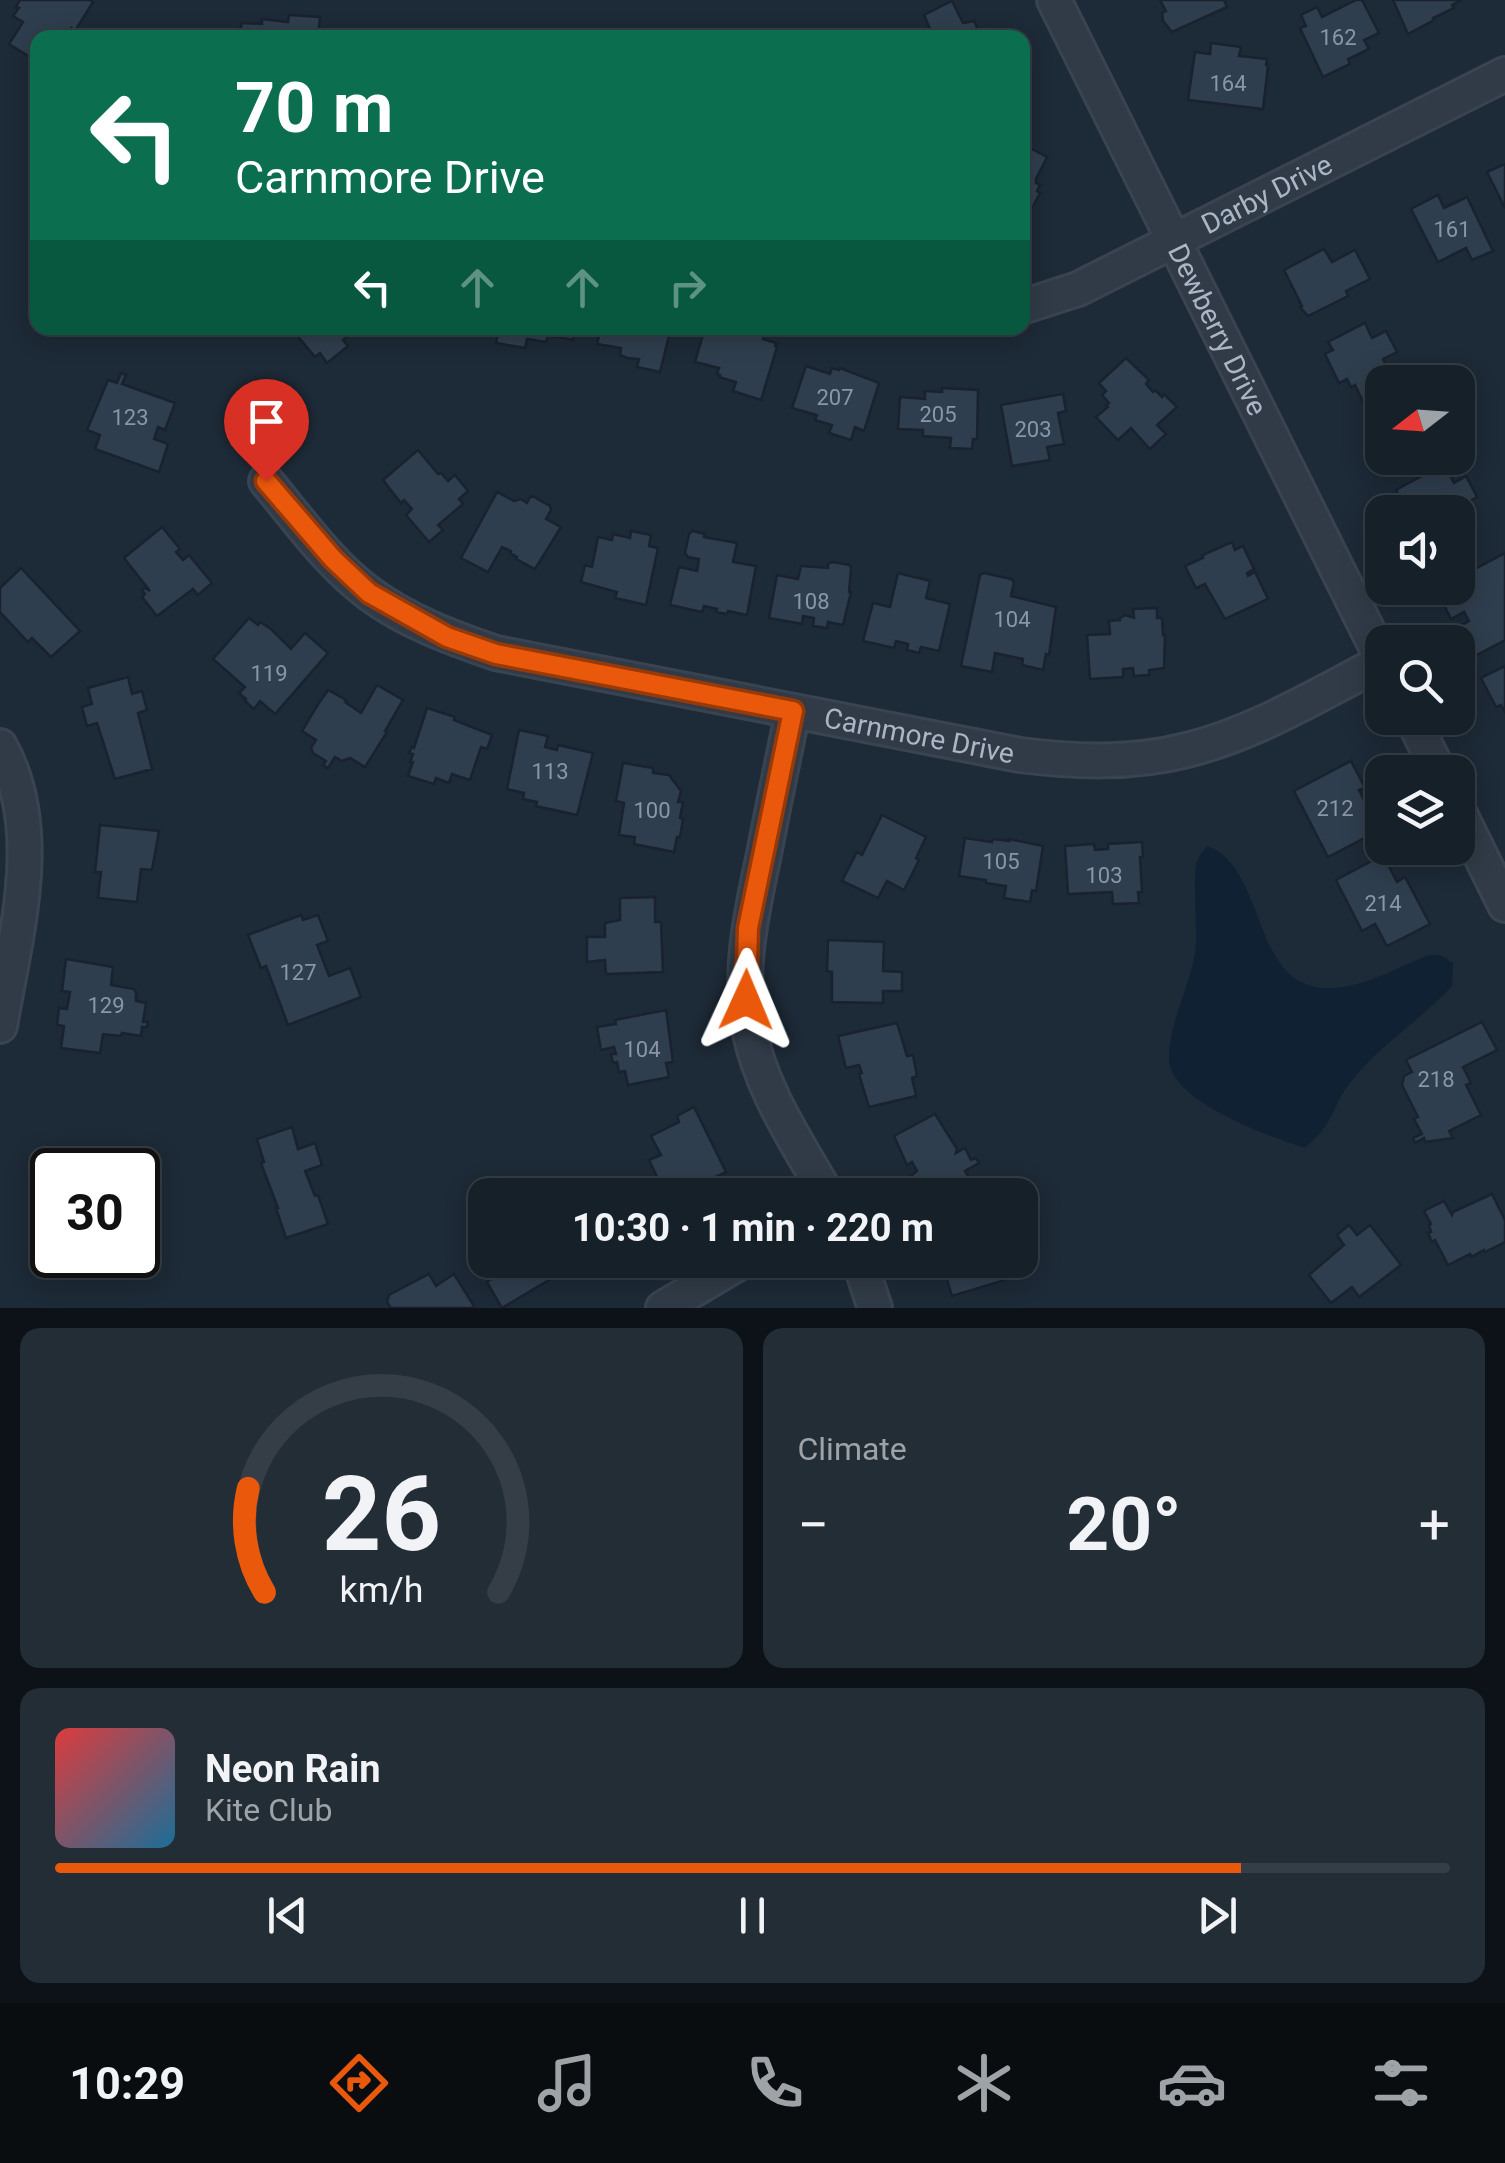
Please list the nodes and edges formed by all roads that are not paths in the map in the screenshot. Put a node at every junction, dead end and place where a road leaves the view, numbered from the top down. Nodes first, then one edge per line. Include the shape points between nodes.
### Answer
1 (1054, 0) edge
2 (1505, 74) edge
3 (1174, 240) junction
4 (1030, 304) edge
5 (266, 481) dead end
6 (1365, 627) edge
7 (1365, 669) edge
8 (793, 711) junction
9 (0, 746) edge
10 (1475, 844) edge
11 (1505, 905) edge
12 (0, 1026) edge
13 (818, 1178) edge
14 (714, 1278) edge
15 (865, 1278) edge
16 (663, 1308) edge
17 (875, 1308) edge

1 - 3 street, Dewberry Drive
2 - 3 street, Darby Drive
3 - 4 street, Darby Drive via 1078,289
3 - 6 street, Dewberry Drive
5 - 8 street, Carnmore Drive via 369,593 447,637 496,654
7 - 8 street, Carnmore Drive via 1222,740 1112,761 1020,755
8 - 13 street via 748,928 746,1000 767,1084
9 - 12 street via 15,784 25,864
10 - 11 street
14 - 16 street
15 - 17 street

